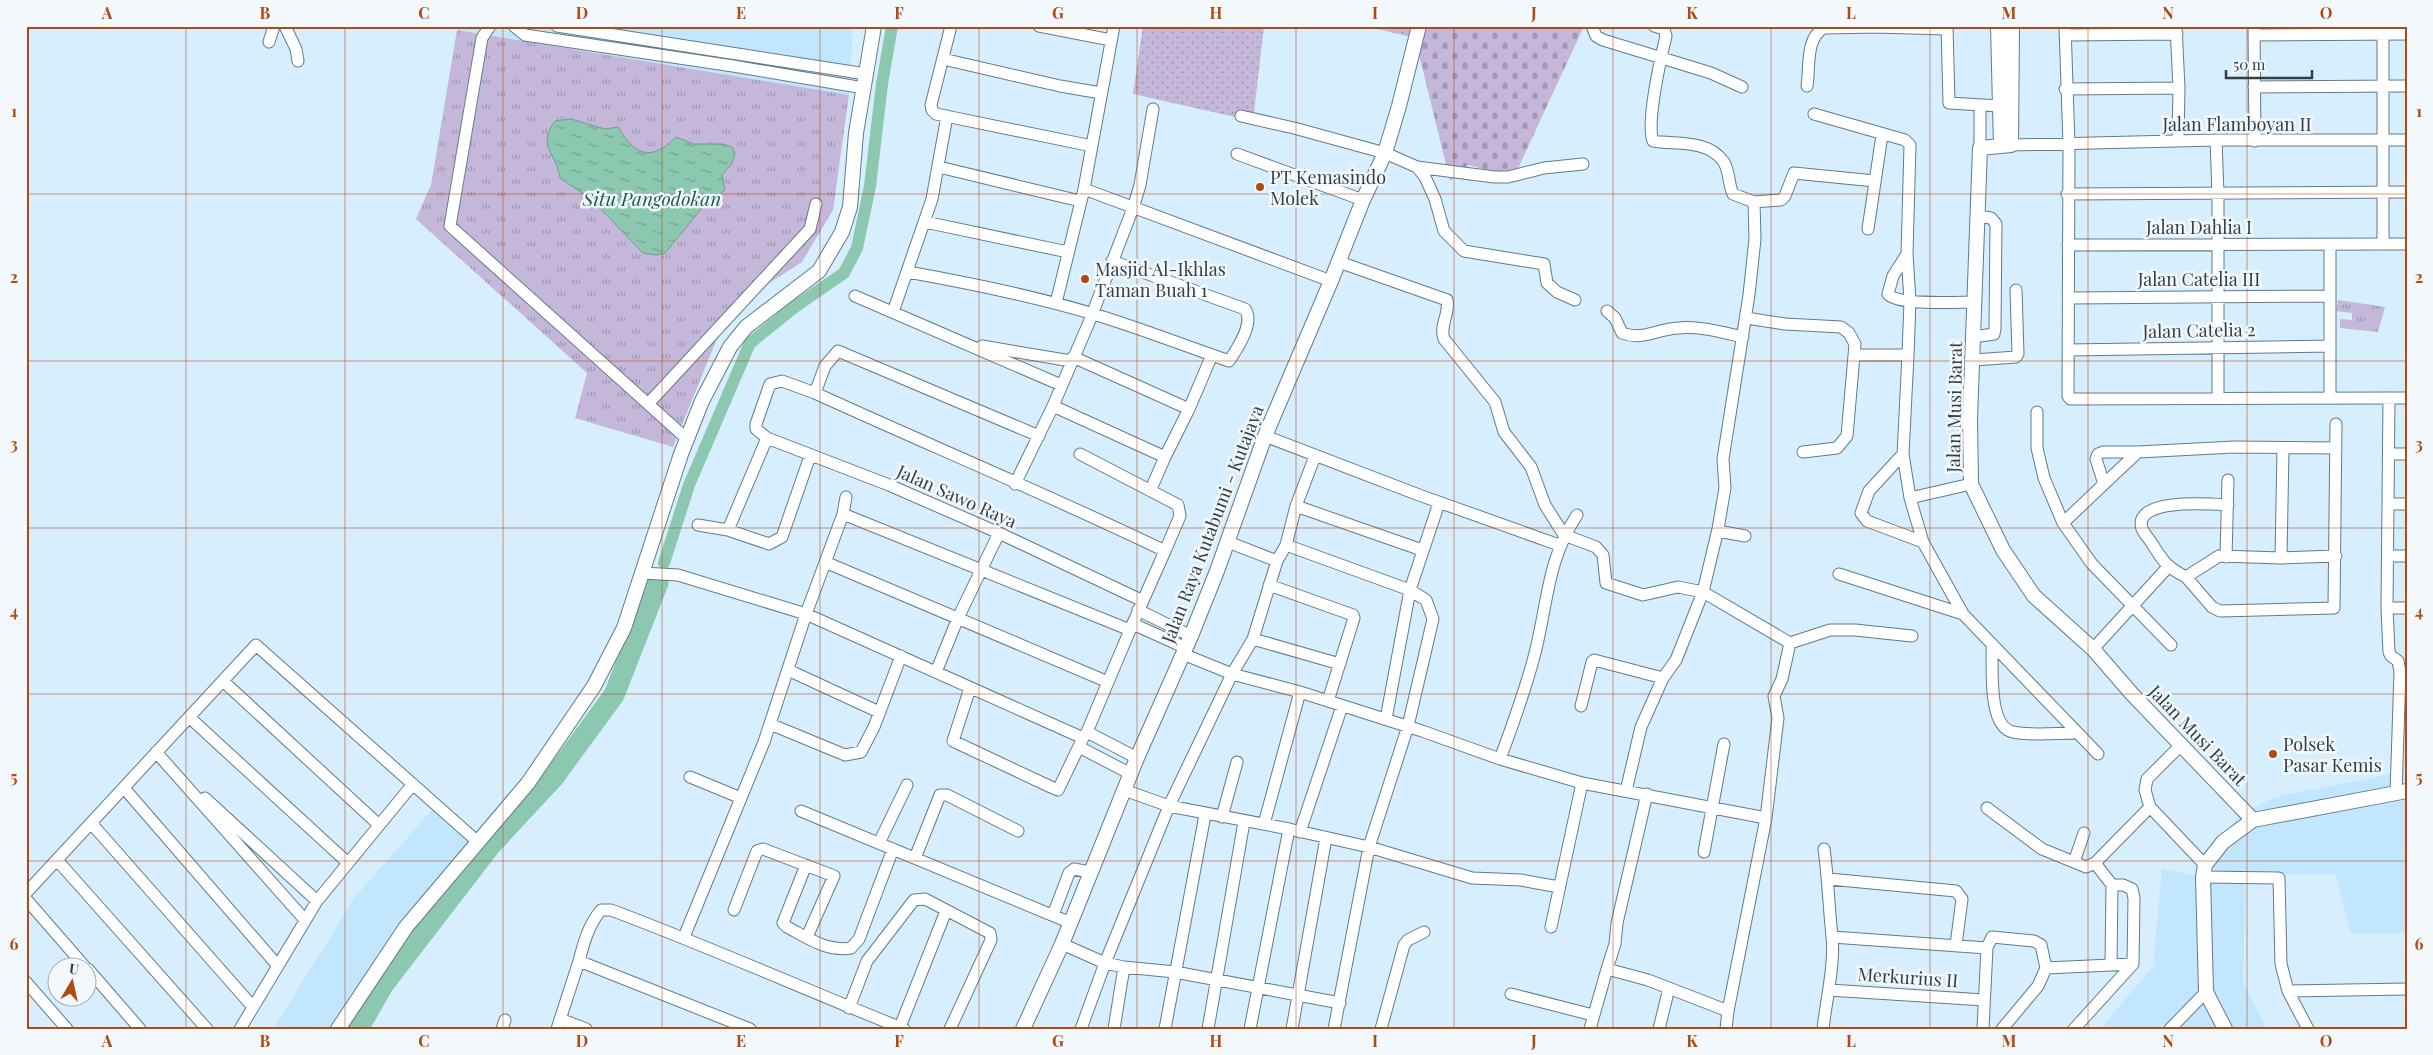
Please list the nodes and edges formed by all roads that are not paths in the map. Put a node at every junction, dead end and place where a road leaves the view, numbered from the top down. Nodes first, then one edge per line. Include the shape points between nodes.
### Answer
1 (274, 26) edge
2 (285, 26) edge
3 (490, 26) edge
4 (514, 26) edge
5 (557, 26) edge
6 (874, 26) edge
7 (951, 26) edge
8 (1039, 26) edge
9 (1114, 26) edge
10 (1419, 26) edge
11 (1592, 26) edge
12 (1654, 26) edge
13 (1876, 26) edge
14 (1998, 26) edge
15 (2012, 26) edge
16 (1947, 27) edge
17 (2176, 30) edge
18 (2383, 30) edge
19 (2065, 31) edge
20 (2254, 31) edge
21 (2407, 34) edge
22 (1111, 40) junction
23 (269, 42) dead end
24 (1660, 57) junction
25 (943, 59) junction
26 (734, 60) junction
27 (298, 61) dead end
28 (792, 63) junction
29 (790, 76) junction
30 (865, 81) junction
31 (1807, 86) dead end
32 (2383, 86) junction
33 (2407, 86) edge
34 (1742, 87) dead end
35 (2254, 87) junction
36 (2179, 88) junction
37 (2065, 89) junction
38 (1101, 93) junction
39 (1980, 106) junction
40 (1998, 106) junction
41 (1153, 109) dead end
42 (1814, 114) dead end
43 (946, 116) junction
44 (1241, 116) dead end
45 (1882, 135) junction
46 (2216, 140) junction
47 (2382, 140) junction
48 (2407, 140) edge
49 (2178, 141) junction
50 (2255, 141) junction
51 (2006, 145) junction
52 (2068, 145) junction
53 (1092, 146) junction
54 (1980, 148) junction
55 (1385, 153) junction
56 (1237, 154) dead end
57 (1582, 164) dead end
58 (1417, 167) junction
59 (939, 168) junction
60 (1875, 181) junction
61 (1084, 190) junction
62 (2383, 192) junction
63 (2407, 192) edge
64 (2218, 193) junction
65 (2067, 194) junction
66 (1363, 200) junction
67 (1080, 202) junction
68 (1754, 202) junction
69 (816, 204) dead end
70 (1133, 208) junction
71 (1976, 216) junction
72 (925, 222) junction
73 (1868, 229) dead end
74 (2217, 244) junction
75 (2383, 244) junction
76 (2407, 244) edge
77 (2068, 245) junction
78 (2330, 245) junction
79 (1068, 252) junction
80 (1907, 254) junction
81 (1112, 261) junction
82 (1339, 262) junction
83 (908, 272) junction
84 (1331, 282) junction
85 (2016, 290) dead end
86 (855, 296) dead end
87 (2217, 296) junction
88 (2330, 296) junction
89 (2070, 298) junction
90 (1575, 300) dead end
91 (1910, 301) junction
92 (1975, 302) junction
93 (1056, 303) junction
94 (1607, 311) dead end
95 (893, 312) junction
96 (1092, 313) junction
97 (1746, 318) junction
98 (1743, 337) junction
99 (1973, 337) junction
100 (965, 343) junction
101 (2217, 346) junction
102 (2330, 346) junction
103 (2069, 350) junction
104 (1212, 355) junction
105 (1854, 355) junction
106 (1908, 355) junction
107 (1072, 359) junction
108 (1974, 360) junction
109 (1061, 385) junction
110 (815, 393) junction
111 (2218, 397) junction
112 (2330, 398) junction
113 (2389, 398) junction
114 (2407, 398) edge
115 (648, 404) junction
116 (1053, 406) junction
117 (1189, 409) junction
118 (2037, 412) dead end
119 (2336, 424) dead end
120 (1039, 436) junction
121 (1265, 436) junction
122 (767, 438) junction
123 (687, 439) junction
124 (2336, 448) junction
125 (2283, 449) junction
126 (1803, 452) dead end
127 (2138, 452) junction
128 (1080, 454) dead end
129 (1904, 454) junction
130 (2389, 454) junction
131 (2407, 454) edge
132 (810, 456) junction
133 (1315, 456) junction
134 (1164, 458) junction
135 (2228, 480) dead end
136 (1015, 484) junction
137 (1971, 484) junction
138 (2104, 484) junction
139 (1151, 489) junction
140 (846, 497) dead end
141 (1910, 498) junction
142 (1439, 503) junction
143 (2388, 504) junction
144 (2407, 504) edge
145 (2228, 505) junction
146 (1296, 506) junction
147 (843, 514) junction
148 (1577, 515) dead end
149 (2063, 523) junction
150 (698, 525) dead end
151 (728, 530) junction
152 (1718, 531) junction
153 (999, 533) junction
154 (1745, 536) dead end
155 (1562, 540) junction
156 (1228, 542) junction
157 (1923, 542) junction
158 (1286, 545) junction
159 (1422, 550) junction
160 (1164, 551) junction
161 (2336, 556) junction
162 (2388, 556) junction
163 (2407, 556) edge
164 (2226, 557) junction
165 (2280, 558) junction
166 (1277, 561) junction
167 (825, 562) junction
168 (2168, 567) junction
169 (982, 570) junction
170 (642, 573) junction
171 (1839, 574) dead end
172 (2186, 577) junction
173 (1269, 585) junction
174 (1410, 590) junction
175 (1703, 592) junction
176 (2134, 605) junction
177 (1140, 606) junction
178 (2387, 608) junction
179 (2407, 608) edge
180 (806, 614) junction
181 (1963, 614) junction
182 (958, 618) junction
183 (1132, 627) junction
184 (1912, 636) dead end
185 (1253, 639) junction
186 (1790, 643) junction
187 (1992, 644) junction
188 (2171, 645) dead end
189 (1187, 646) junction
190 (2093, 650) junction
191 (901, 656) junction
192 (2402, 661) edge
193 (1340, 664) junction
194 (788, 670) junction
195 (936, 672) junction
196 (1232, 674) junction
197 (1663, 678) junction
198 (222, 681) junction
199 (1108, 682) junction
200 (970, 688) junction
201 (1300, 692) junction
202 (1328, 701) junction
203 (1342, 706) junction
204 (1581, 706) dead end
205 (879, 712) junction
206 (2403, 713) edge
207 (189, 717) junction
208 (1386, 719) junction
209 (770, 724) junction
210 (1408, 726) junction
211 (2075, 733) junction
212 (1083, 739) junction
213 (1724, 744) dead end
214 (2182, 744) junction
215 (156, 752) junction
216 (2098, 754) dead end
217 (1137, 758) junction
218 (1500, 759) junction
219 (1237, 762) dead end
220 (1131, 774) junction
221 (690, 777) dead end
222 (1582, 783) junction
223 (413, 784) junction
224 (907, 785) dead end
225 (124, 788) junction
226 (1124, 790) junction
227 (1626, 791) junction
228 (2401, 792) edge
229 (1647, 794) junction
230 (741, 798) junction
231 (1169, 806) junction
232 (2150, 807) junction
233 (1711, 808) junction
234 (1988, 808) dead end
235 (801, 811) dead end
236 (1205, 815) junction
237 (1222, 817) junction
238 (1766, 818) junction
239 (2253, 820) junction
240 (1244, 822) junction
241 (91, 823) junction
242 (1264, 824) junction
243 (379, 825) junction
244 (1288, 829) junction
245 (1018, 831) dead end
246 (1300, 832) junction
247 (2084, 833) dead end
248 (1326, 838) junction
249 (479, 843) junction
250 (879, 843) junction
251 (1369, 847) junction
252 (1824, 849) dead end
253 (893, 850) junction
254 (1704, 852) dead end
255 (915, 858) junction
256 (57, 860) junction
257 (2074, 862) junction
258 (348, 863) junction
259 (2095, 863) junction
260 (806, 865) junction
261 (2204, 871) junction
262 (1090, 872) junction
263 (1829, 879) junction
264 (2112, 885) junction
265 (1559, 888) junction
266 (26, 893) edge
267 (26, 900) edge
268 (317, 901) junction
269 (734, 910) dead end
270 (946, 911) junction
271 (1053, 915) junction
272 (305, 920) junction
273 (1071, 923) junction
274 (1551, 927) dead end
275 (1424, 932) dead end
276 (684, 937) junction
277 (807, 937) junction
278 (1832, 937) junction
279 (1062, 944) junction
280 (1956, 945) junction
281 (1987, 948) junction
282 (78, 958) edge
283 (579, 961) junction
284 (1105, 963) junction
285 (2111, 964) junction
286 (2133, 964) junction
287 (278, 966) junction
288 (1124, 967) junction
289 (2046, 968) junction
290 (1607, 969) junction
291 (1175, 972) junction
292 (1217, 980) junction
293 (98, 981) edge
294 (26, 982) edge
295 (1257, 987) junction
296 (1669, 988) junction
297 (2407, 989) edge
298 (1829, 990) junction
299 (2288, 991) junction
300 (2206, 992) junction
301 (1511, 994) dead end
302 (1298, 995) junction
303 (1984, 1000) junction
304 (1340, 1003) junction
305 (253, 1007) junction
306 (849, 1008) junction
307 (1728, 1011) junction
308 (1593, 1015) junction
309 (558, 1024) edge
310 (902, 1028) edge
311 (67, 1029) edge
312 (140, 1029) edge
313 (207, 1029) edge
314 (240, 1029) edge
315 (338, 1029) edge
316 (586, 1029) edge
317 (750, 1029) edge
318 (950, 1029) edge
319 (1023, 1029) edge
320 (1081, 1029) edge
321 (1114, 1029) edge
322 (1166, 1029) edge
323 (1208, 1029) edge
324 (1250, 1029) edge
325 (1292, 1029) edge
326 (1334, 1029) edge
327 (1381, 1029) edge
328 (1590, 1029) edge
329 (1659, 1029) edge
330 (1726, 1029) edge
331 (1823, 1029) edge
332 (1983, 1029) edge
333 (2002, 1029) edge
334 (2074, 1029) edge
335 (2170, 1029) edge
336 (2225, 1029) edge
337 (2308, 1029) edge

1 - 23 street
2 - 27 street
3 - 115 street via 482,38 450,226
4 - 26 street via 525,35
5 - 26 street
6 - 30 street
7 - 25 street
8 - 22 street
9 - 22 street
10 - 55 street, Jalan Raya Kutabumi - Kutajaya
11 - 24 street via 1596,36 1603,40
12 - 24 street via 1666,32
13 - 16 street
13 - 31 street via 1820,30 1810,49
14 - 40 street
15 - 51 street
16 - 39 street via 1947,100 1952,105
17 - 19 street
17 - 36 street
18 - 20 street
18 - 21 street
18 - 32 street
19 - 37 street
20 - 35 street
22 - 38 street
24 - 34 street
24 - 68 street via 1653,140 1696,145 1710,151 1724,162 1733,194
25 - 38 street
25 - 43 street via 931,105 936,114
26 - 28 street
26 - 29 street
28 - 29 street
28 - 30 street
29 - 30 street
30 - 123 street via 856,133 850,207 842,232 819,271 746,327 730,347 702,401
32 - 33 street
32 - 35 street
32 - 47 street
35 - 50 street
36 - 37 street
36 - 49 street
37 - 52 street
38 - 53 street
39 - 40 street
39 - 54 street
40 - 51 street
41 - 70 street
42 - 45 street
43 - 53 street
43 - 59 street
44 - 55 street
45 - 60 street
45 - 80 street via 1905,140 1910,145
46 - 49 street, Jalan Flamboyan II
46 - 50 street, Jalan Flamboyan II
46 - 64 street
47 - 48 street, Jalan Flamboyan II
47 - 50 street, Jalan Flamboyan II
47 - 62 street
49 - 52 street, Jalan Flamboyan II
51 - 52 street, Jalan Flamboyan II
51 - 54 street
52 - 65 street
53 - 61 street
54 - 71 street, Jalan Musi Barat
55 - 58 street
55 - 66 street, Jalan Raya Kutabumi - Kutajaya
56 - 66 street
57 - 58 street via 1544,168 1508,177
58 - 90 street via 1435,199 1444,231 1452,241 1464,251 1544,264 1547,283 1557,292
59 - 67 street
59 - 72 street
60 - 68 street via 1794,173 1782,200
60 - 73 street
61 - 67 street
61 - 70 street
62 - 63 street
62 - 64 street
62 - 75 street
64 - 65 street
64 - 74 street
65 - 77 street
66 - 82 street, Jalan Raya Kutabumi - Kutajaya
67 - 79 street
68 - 97 street via 1755,239
69 - 115 street via 810,229
70 - 81 street
70 - 84 street
71 - 92 street, Jalan Musi Barat
71 - 99 street via 1991,218 1996,224 1995,329 1994,334
72 - 79 street
72 - 83 street
74 - 77 street, Jalan Dahlia I
74 - 78 street, Jalan Dahlia I
74 - 87 street
75 - 76 street, Jalan Dahlia I
75 - 78 street, Jalan Dahlia I
77 - 89 street
78 - 88 street
79 - 93 street
80 - 91 street
80 - 91 street via 1893,276 1888,294
81 - 96 street
81 - 104 street via 1245,309 1248,320 1229,361
82 - 84 street, Jalan Raya Kutabumi - Kutajaya
82 - 155 street via 1448,300 1442,332 1444,339 1495,402 1504,432 1531,467
83 - 93 street
83 - 95 street
84 - 121 street, Jalan Raya Kutabumi - Kutajaya
85 - 108 street via 2018,354 2016,357
86 - 95 street
87 - 88 street, Jalan Catelia III
87 - 89 street, Jalan Catelia III
87 - 101 street
88 - 102 street
89 - 103 street
91 - 92 street
91 - 106 street
92 - 99 street, Jalan Musi Barat
93 - 96 street
94 - 98 street via 1615,318 1622,333 1634,338 1677,328 1706,328
95 - 100 street
96 - 104 street
96 - 107 street
97 - 98 street
97 - 105 street via 1841,327 1855,344
98 - 152 street via 1723,459 1725,488
99 - 108 street, Jalan Musi Barat
100 - 107 street
100 - 109 street
101 - 102 street, Jalan Catelia 2
101 - 103 street, Jalan Catelia 2
101 - 111 street
102 - 112 street
103 - 111 street via 2070,399
104 - 117 street
105 - 106 street
105 - 126 street via 1847,436 1836,448
106 - 129 street
107 - 109 street
107 - 117 street
108 - 137 street, Jalan Musi Barat via 1970,418
109 - 116 street
110 - 120 street via 825,366 838,351
110 - 122 street, Jalan Sawo Raya via 782,380 770,384 756,424 756,429
110 - 136 street
111 - 112 street
112 - 113 street
113 - 114 street
113 - 130 street
115 - 123 street
116 - 120 street
116 - 134 street
117 - 134 street
118 - 149 street via 2037,448 2044,478
119 - 124 street
120 - 136 street
121 - 133 street
121 - 156 street, Jalan Raya Kutabumi - Kutajaya
122 - 132 street, Jalan Sawo Raya
122 - 151 street
123 - 170 street
124 - 125 street
124 - 161 street
125 - 127 street
125 - 165 street
127 - 138 street
127 - 138 street via 2098,454 2096,459
128 - 139 street
129 - 141 street
129 - 157 street via 1870,491 1861,513 1867,521
130 - 131 street
130 - 143 street
132 - 151 street via 782,537 769,544
132 - 153 street, Jalan Sawo Raya via 889,485
133 - 142 street
133 - 146 street
134 - 139 street
135 - 145 street
136 - 160 street via 1063,502
137 - 141 street
137 - 190 street, Jalan Musi Barat via 2003,550 2034,596
138 - 149 street
139 - 160 street via 1178,505 1180,516
140 - 147 street
141 - 157 street
142 - 155 street
142 - 159 street
143 - 144 street
143 - 162 street
145 - 164 street
145 - 168 street via 2162,505 2149,510 2142,520 2142,529
146 - 158 street
146 - 159 street
147 - 167 street
147 - 169 street
148 - 155 street
149 - 176 street via 2092,564
150 - 151 street
152 - 154 street
152 - 175 street
153 - 169 street
153 - 177 street, Jalan Sawo Raya
155 - 175 street via 1596,548 1603,555 1604,581 1608,585 1643,594 1678,586
155 - 218 street via 1555,555 1535,653
156 - 166 street
156 - 189 street, Jalan Raya Kutabumi - Kutajaya
157 - 181 street
158 - 166 street
158 - 174 street
159 - 174 street
160 - 177 street
161 - 165 street
161 - 172 street via 2336,604 2330,610 2220,611 2212,607
162 - 163 street
162 - 178 street
164 - 165 street
164 - 172 street via 2216,556
166 - 173 street
167 - 180 street
167 - 182 street
168 - 172 street
168 - 176 street
169 - 182 street
169 - 183 street
170 - 180 street via 678,575
170 - 249 street via 624,628 594,686 528,783
171 - 181 street
173 - 185 street
173 - 193 street via 1353,614
174 - 208 street
174 - 210 street via 1426,600 1433,619
175 - 186 street
175 - 197 street via 1676,660
176 - 188 street
176 - 190 street
177 - 183 street
177 - 189 street, Jalan Sawo Raya
178 - 179 street
178 - 192 street via 2389,652
180 - 191 street
180 - 194 street
181 - 187 street
182 - 195 street
182 - 199 street
183 - 189 street
183 - 199 street
184 - 186 street via 1830,630
185 - 193 street
185 - 196 street
186 - 238 street via 1782,679 1774,696 1778,718
187 - 211 street
187 - 211 street via 1994,711 2000,724 2012,732
189 - 196 street
189 - 217 street, Jalan Raya Kutabumi - Kutajaya
190 - 214 street, Jalan Musi Barat
191 - 195 street
191 - 205 street
192 - 206 street
193 - 202 street
194 - 205 street
194 - 209 street
195 - 200 street
196 - 201 street
196 - 231 street
197 - 204 street via 1594,660
197 - 227 street via 1641,727
198 - 207 street
198 - 223 street via 256,644
198 - 243 street
199 - 212 street
200 - 212 street
200 - 212 street via 953,736 956,743 1058,790
201 - 202 street
201 - 242 street
202 - 203 street
203 - 208 street
203 - 246 street
205 - 209 street via 861,752 852,756
206 - 228 street
207 - 215 street
207 - 258 street
208 - 210 street
209 - 230 street
210 - 218 street
210 - 251 street
211 - 216 street
212 - 217 street
212 - 220 street
213 - 233 street
214 - 232 street via 2147,779 2145,790
214 - 239 street, Jalan Musi Barat
215 - 225 street
215 - 268 street
215 - 272 street
217 - 220 street, Jalan Raya Kutabumi - Kutajaya
218 - 222 street
219 - 237 street
220 - 226 street, Jalan Raya Kutabumi - Kutajaya
221 - 230 street
222 - 227 street
222 - 265 street
223 - 243 street
223 - 249 street
224 - 250 street
225 - 241 street
225 - 287 street
226 - 231 street
226 - 262 street, Jalan Raya Kutabumi - Kutajaya
227 - 229 street
228 - 239 street
229 - 233 street
229 - 290 street
230 - 276 street
231 - 236 street
231 - 284 street
232 - 259 street
232 - 261 street
233 - 238 street
233 - 254 street
234 - 257 street via 2042,848
235 - 250 street
236 - 237 street
236 - 291 street
237 - 240 street
238 - 307 street
239 - 261 street via 2223,842
240 - 242 street
240 - 292 street
241 - 256 street
241 - 305 street
242 - 244 street
243 - 258 street
244 - 246 street
244 - 295 street
245 - 255 street via 947,795 940,795
246 - 248 street
247 - 257 street
248 - 251 street
248 - 302 street
249 - 315 street via 406,927
250 - 253 street
251 - 265 street via 1472,878 1521,880
251 - 304 street
252 - 263 street
253 - 255 street
253 - 277 street via 859,938 851,948 836,950
255 - 271 street
256 - 266 street
256 - 313 street
257 - 259 street via 2086,867
258 - 268 street
259 - 264 street
260 - 269 street via 759,849
260 - 277 street via 783,923
260 - 277 street via 834,876
261 - 299 street via 2279,878 2282,964
261 - 300 street
262 - 271 street via 1074,869 1069,873
262 - 273 street, Jalan Raya Kutabumi - Kutajaya
263 - 278 street
263 - 280 street via 1956,891 1962,899
264 - 285 street
264 - 286 street via 2132,889
265 - 274 street
267 - 282 street
268 - 272 street
270 - 306 street via 925,899 914,900 866,961
270 - 310 street
270 - 318 street via 990,933 991,940
271 - 273 street
272 - 287 street
273 - 279 street, Jalan Raya Kutabumi - Kutajaya
275 - 327 street via 1408,940 1404,946
276 - 283 street via 611,910 601,910 588,927
276 - 306 street
278 - 280 street
278 - 298 street
279 - 284 street
279 - 319 street, Jalan Raya Kutabumi - Kutajaya
280 - 281 street
281 - 289 street via 1992,937 1998,936 2034,941 2041,945
281 - 303 street
283 - 309 street
283 - 317 street
284 - 288 street
284 - 320 street
285 - 286 street
285 - 289 street
286 - 334 street
287 - 305 street
288 - 291 street
288 - 321 street
289 - 333 street via 2038,986
290 - 296 street
290 - 308 street
291 - 292 street
291 - 322 street
292 - 295 street
292 - 323 street
293 - 312 street
294 - 311 street
295 - 302 street
295 - 324 street
296 - 307 street
296 - 329 street
297 - 299 street
298 - 303 street, Merkurius II
298 - 331 street
299 - 337 street
300 - 335 street
300 - 336 street
301 - 308 street
302 - 304 street
302 - 325 street
303 - 332 street
304 - 326 street
305 - 314 street
306 - 310 street
307 - 330 street
308 - 328 street
309 - 316 street

